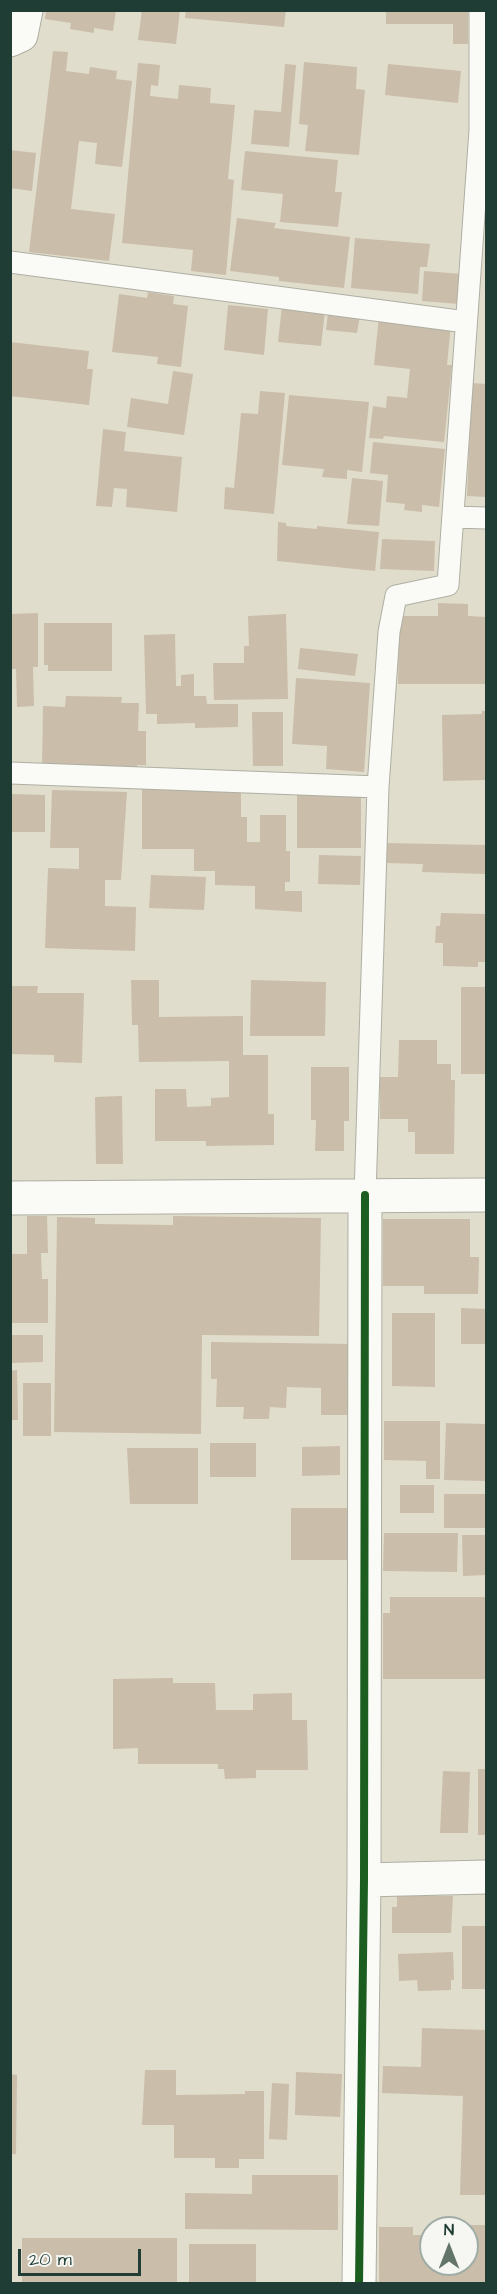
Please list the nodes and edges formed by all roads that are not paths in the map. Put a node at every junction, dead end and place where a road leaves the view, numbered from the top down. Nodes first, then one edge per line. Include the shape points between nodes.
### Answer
1 (26, 10) edge
2 (480, 10) edge
3 (10, 40) edge
4 (10, 262) edge
5 (466, 322) junction
6 (453, 517) junction
7 (486, 518) edge
8 (10, 773) edge
9 (378, 787) junction
10 (365, 1195) junction
11 (486, 1195) edge
12 (10, 1198) edge
13 (486, 1877) edge
14 (364, 1880) junction
15 (359, 2283) edge

1 - 3 street via 21,35
2 - 5 lane via 480,129
4 - 5 lane
5 - 6 lane
6 - 7 lane
6 - 9 lane via 448,585 396,596 389,632
8 - 9 lane
9 - 10 lane
10 - 11 street
10 - 12 street
10 - 14 street
13 - 14 street
14 - 15 street

